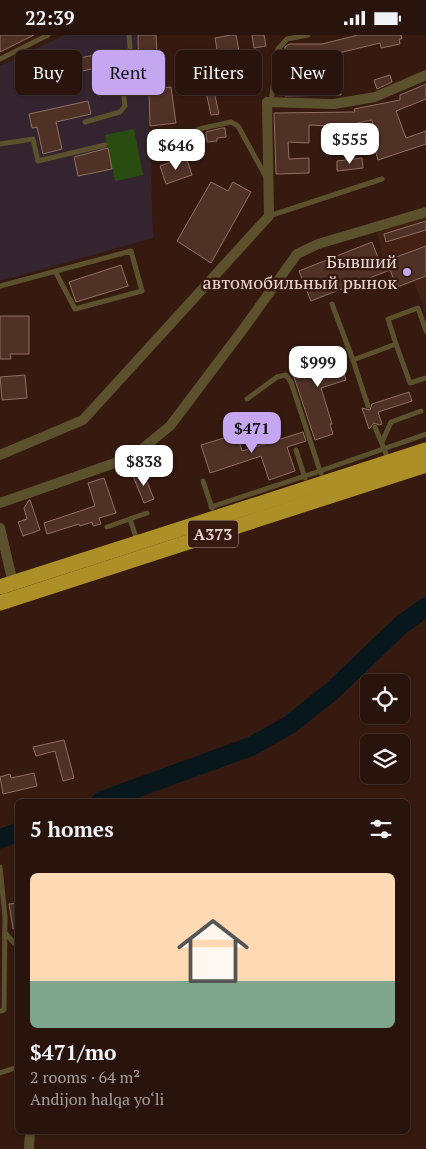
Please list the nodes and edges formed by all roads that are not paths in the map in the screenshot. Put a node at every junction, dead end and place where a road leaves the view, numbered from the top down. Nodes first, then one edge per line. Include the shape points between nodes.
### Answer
1 (48, 35) edge
2 (129, 35) edge
3 (308, 35) edge
4 (0, 59) edge
5 (426, 75) edge
6 (271, 102) junction
7 (85, 122) dead end
8 (0, 144) edge
9 (105, 145) dead end
10 (172, 151) dead end
11 (268, 179) junction
12 (382, 179) dead end
13 (426, 212) edge
14 (268, 217) junction
15 (55, 271) junction
16 (0, 286) edge
17 (332, 304) dead end
18 (426, 331) edge
19 (396, 344) junction
20 (353, 359) junction
21 (426, 377) edge
22 (247, 399) dead end
23 (368, 406) dead end
24 (421, 411) dead end
25 (375, 427) dead end
26 (426, 435) edge
27 (382, 441) junction
28 (296, 450) dead end
29 (426, 450) edge
30 (0, 455) edge
31 (387, 455) junction
32 (426, 465) edge
33 (322, 477) junction
34 (203, 481) dead end
35 (306, 482) junction
36 (0, 503) edge
37 (213, 512) junction
38 (147, 513) dead end
39 (130, 519) junction
40 (107, 527) dead end
41 (0, 528) edge
42 (138, 543) junction
43 (7, 585) edge
44 (0, 603) edge
45 (0, 867) edge
46 (3, 918) edge
47 (5, 933) junction
48 (15, 944) edge
49 (2, 969) edge
50 (0, 1011) edge
51 (15, 1068) edge
52 (0, 1073) edge
53 (30, 1134) edge
54 (30, 1149) edge

1 - 4 lane
2 - 7 lane via 132,73 122,83 125,106 120,113
3 - 6 lane via 287,39 278,49
5 - 6 street via 375,97 334,104
6 - 11 street via 267,102
8 - 9 lane via 33,139 38,161
10 - 11 lane via 199,129 231,122 238,126
11 - 14 street
12 - 14 lane
13 - 36 street via 297,254 170,426 132,457
14 - 30 street via 82,420
15 - 15 lane via 131,251 142,291 74,309
15 - 16 lane
17 - 20 lane
18 - 19 lane via 418,308 388,319
19 - 20 lane
19 - 21 lane via 410,383
20 - 23 lane
22 - 33 lane via 277,377 286,375
24 - 27 lane via 391,422
25 - 27 lane
26 - 31 lane
27 - 31 lane
28 - 35 lane
29 - 31 highway, A373
31 - 33 highway, A373
32 - 44 highway, A373
33 - 35 highway, A373
34 - 37 lane
35 - 37 highway, A373
37 - 42 highway, A373
38 - 39 lane
39 - 40 lane
39 - 42 lane
41 - 43 street
42 - 43 highway, A373
45 - 46 lane
46 - 47 lane
47 - 48 lane
47 - 49 lane
49 - 50 lane via 4,1009
51 - 52 lane
53 - 54 street

